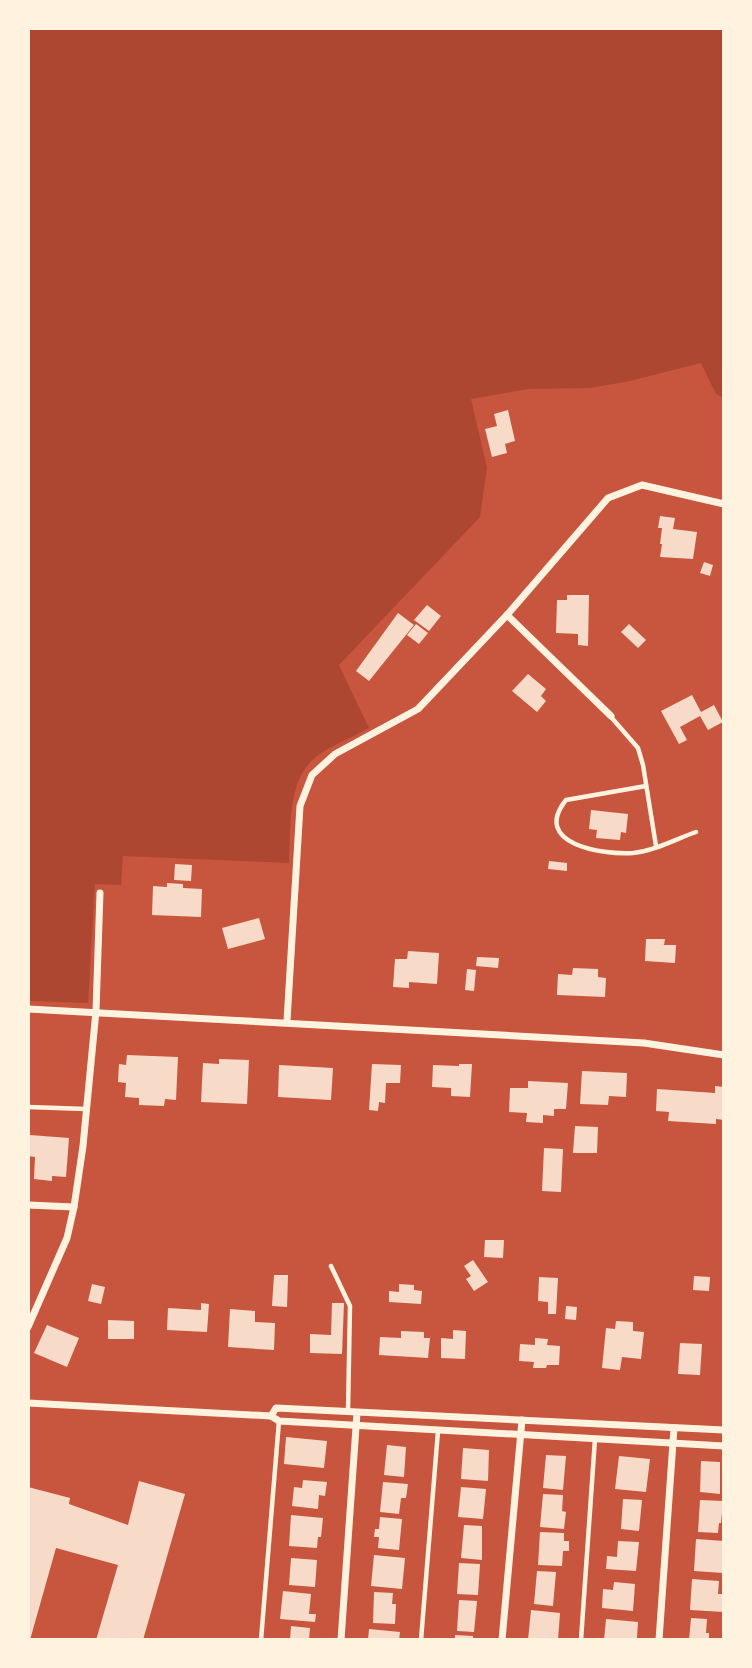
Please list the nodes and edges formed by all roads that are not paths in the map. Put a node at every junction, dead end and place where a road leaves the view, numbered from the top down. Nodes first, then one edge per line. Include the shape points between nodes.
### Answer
1 (724, 504) edge
2 (507, 615) junction
3 (611, 716) joint
4 (646, 786) junction
5 (696, 832) dead end
6 (656, 846) junction
7 (100, 893) dead end
8 (28, 1009) edge
9 (96, 1011) junction
10 (287, 1021) junction
11 (724, 1055) edge
12 (28, 1107) edge
13 (86, 1109) junction
14 (28, 1205) edge
15 (74, 1207) junction
16 (331, 1266) dead end
17 (28, 1302) edge
18 (38, 1303) junction
19 (28, 1327) edge
20 (28, 1403) edge
21 (348, 1412) junction
22 (358, 1413) junction
23 (271, 1416) junction
24 (522, 1420) junction
25 (279, 1421) junction
26 (357, 1426) junction
27 (674, 1427) junction
28 (724, 1430) edge
29 (438, 1431) junction
30 (521, 1436) junction
31 (595, 1439) junction
32 (674, 1443) junction
33 (724, 1446) edge
34 (261, 1640) edge
35 (341, 1640) edge
36 (421, 1640) edge
37 (502, 1640) edge
38 (581, 1640) edge
39 (659, 1640) edge

1 - 2 street via 642,485 608,498
2 - 3 street
2 - 10 street via 418,709 335,754 313,775 300,806
3 - 4 lane via 638,748
4 - 6 lane
4 - 6 lane via 566,800 558,809 556,823 561,836 581,847 636,853
5 - 6 lane
7 - 9 street
8 - 9 street
9 - 10 street
9 - 13 street
10 - 11 street via 644,1043
12 - 13 lane
13 - 15 street
14 - 15 street
15 - 18 street via 67,1238
16 - 21 lane via 350,1306
17 - 18 lane
18 - 19 street
20 - 23 street
21 - 22 street
21 - 23 street via 276,1408
22 - 24 street
22 - 26 street
23 - 25 street
24 - 27 street
24 - 30 street
25 - 26 street
25 - 34 lane
26 - 29 street
26 - 35 street
27 - 28 street
27 - 32 street
29 - 30 street
29 - 36 lane
30 - 31 street
30 - 37 street
31 - 32 street
31 - 38 lane
32 - 33 street
32 - 39 street

